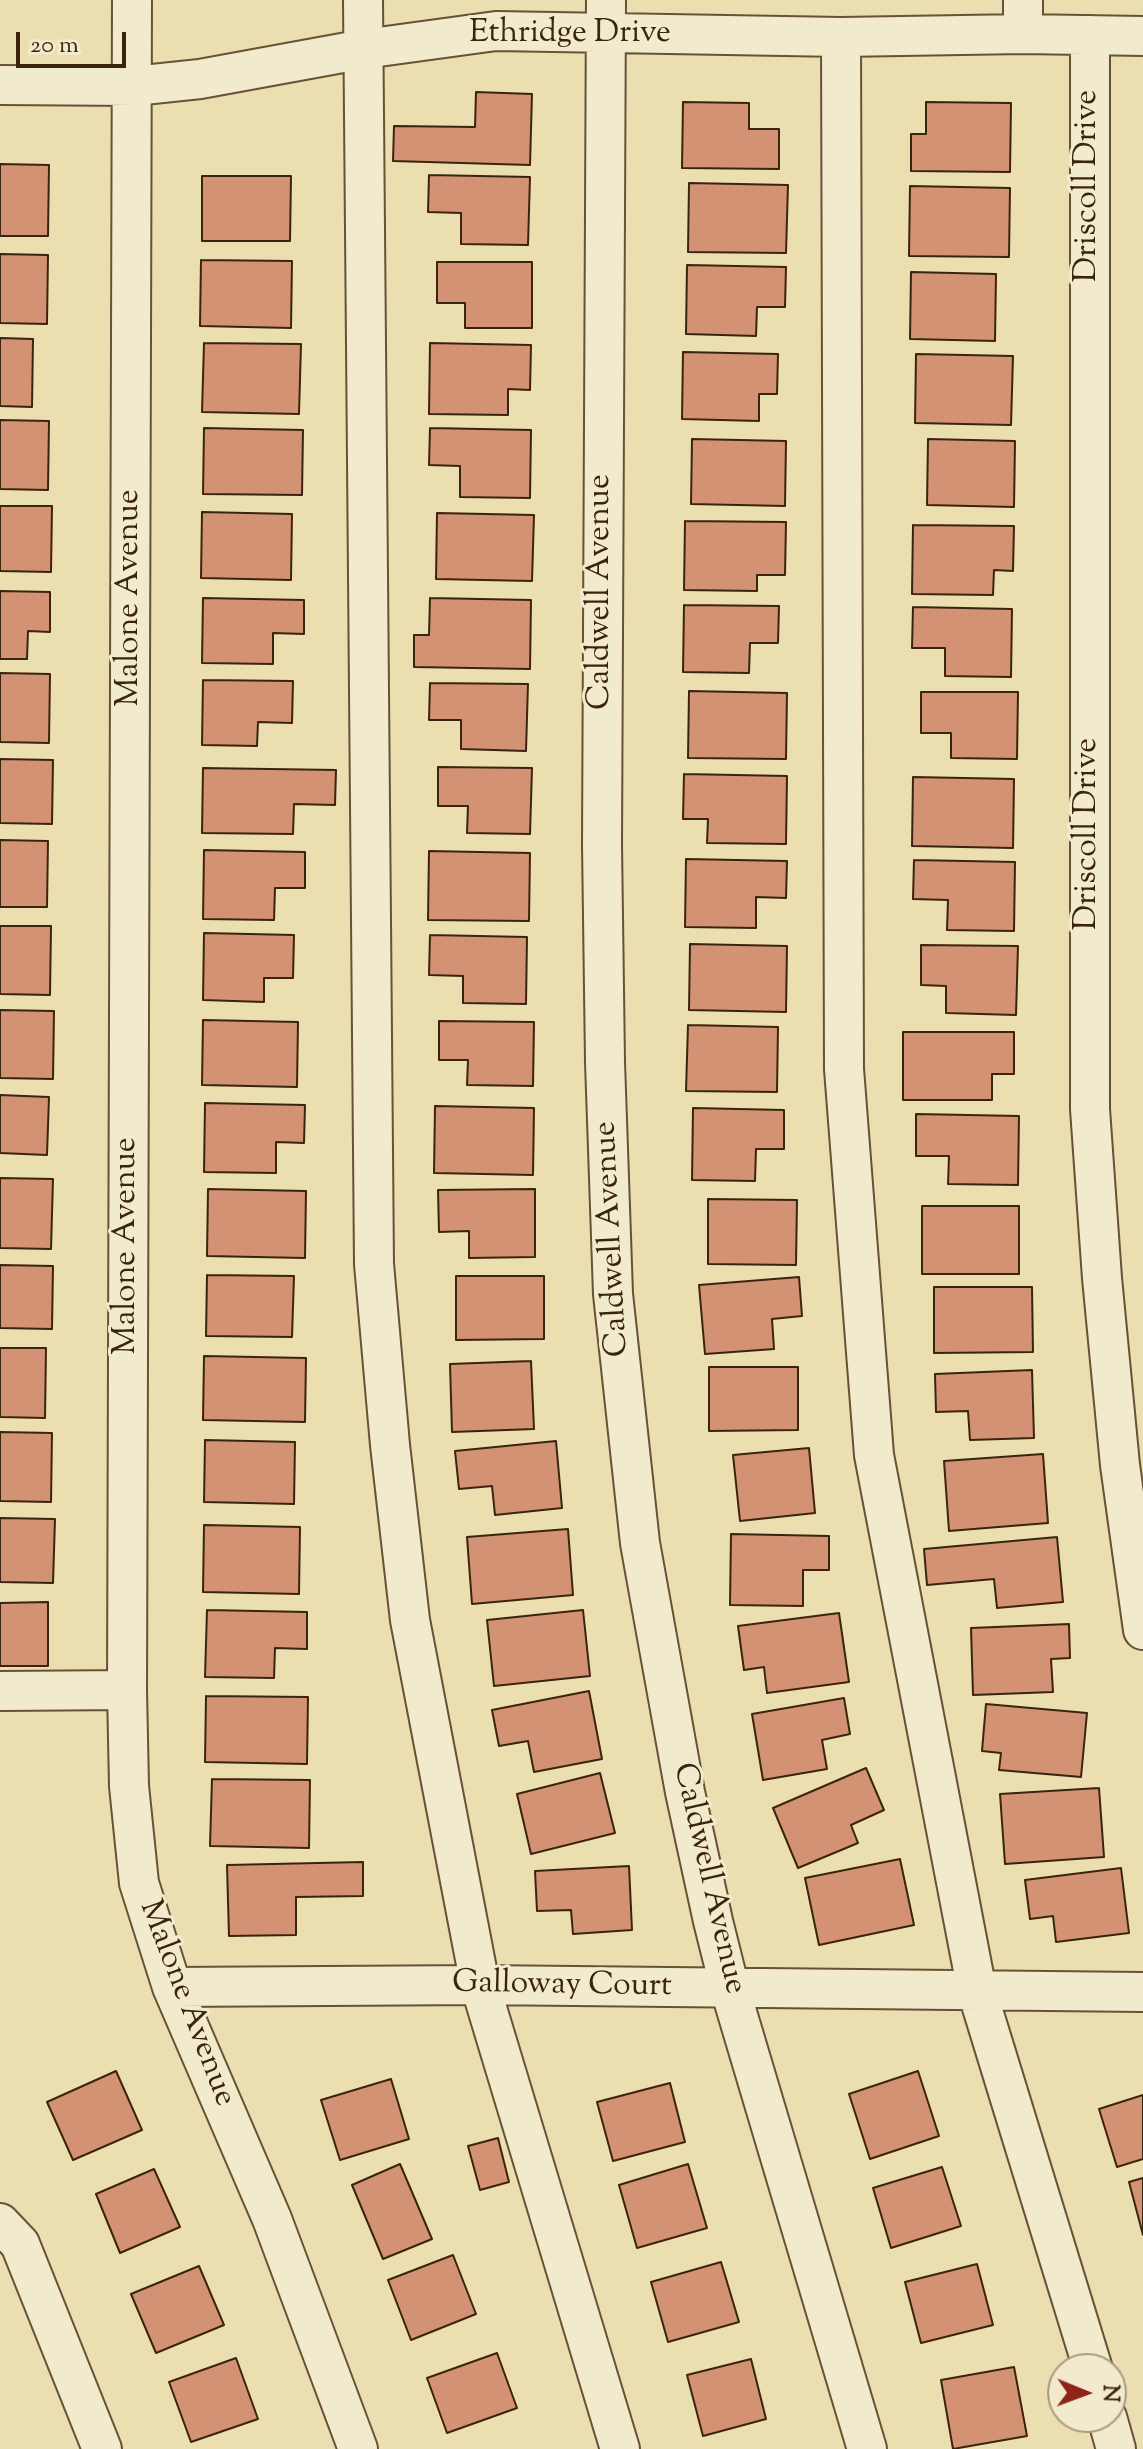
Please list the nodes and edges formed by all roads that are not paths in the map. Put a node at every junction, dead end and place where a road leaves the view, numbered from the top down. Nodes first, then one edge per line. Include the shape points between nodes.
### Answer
1 (132, 0) edge
2 (363, 0) edge
3 (606, 17) edge
4 (1023, 17) edge
5 (1090, 35) junction
6 (1143, 36) edge
7 (841, 37) junction
8 (364, 49) junction
9 (0, 85) edge
10 (134, 86) junction
11 (1143, 1630) edge
12 (127, 1690) junction
13 (0, 1691) edge
14 (480, 1985) junction
15 (172, 1987) junction
16 (730, 1989) junction
17 (977, 1991) junction
18 (1143, 1992) edge
19 (0, 2223) edge
20 (1088, 2353) edge
21 (102, 2449) edge
22 (358, 2449) edge
23 (620, 2449) edge
24 (867, 2449) edge

1 - 10 street, Malone Avenue
2 - 8 street
3 - 7 street, Ethridge Drive
3 - 8 street, Ethridge Drive
3 - 16 street, Caldwell Avenue via 602,844 613,1294 640,1543 685,1792
4 - 5 street, Ethridge Drive
4 - 7 street, Ethridge Drive
5 - 6 street, Ethridge Drive
5 - 11 street, Driscoll Drive via 1090,1109 1119,1449
7 - 17 street via 844,1069 874,1455
8 - 10 street, Ethridge Drive
8 - 14 street via 374,1264 410,1620
9 - 10 street, Ethridge Drive
10 - 12 street, Malone Avenue
12 - 13 street
12 - 15 street, Malone Avenue via 139,1883
14 - 15 street, Galloway Court
14 - 16 street, Galloway Court
14 - 23 street
15 - 22 street, Malone Avenue via 272,2219
16 - 17 street, Galloway Court
16 - 24 street, Caldwell Avenue
17 - 18 street, Galloway Court
17 - 20 street
19 - 21 street via 20,2244

